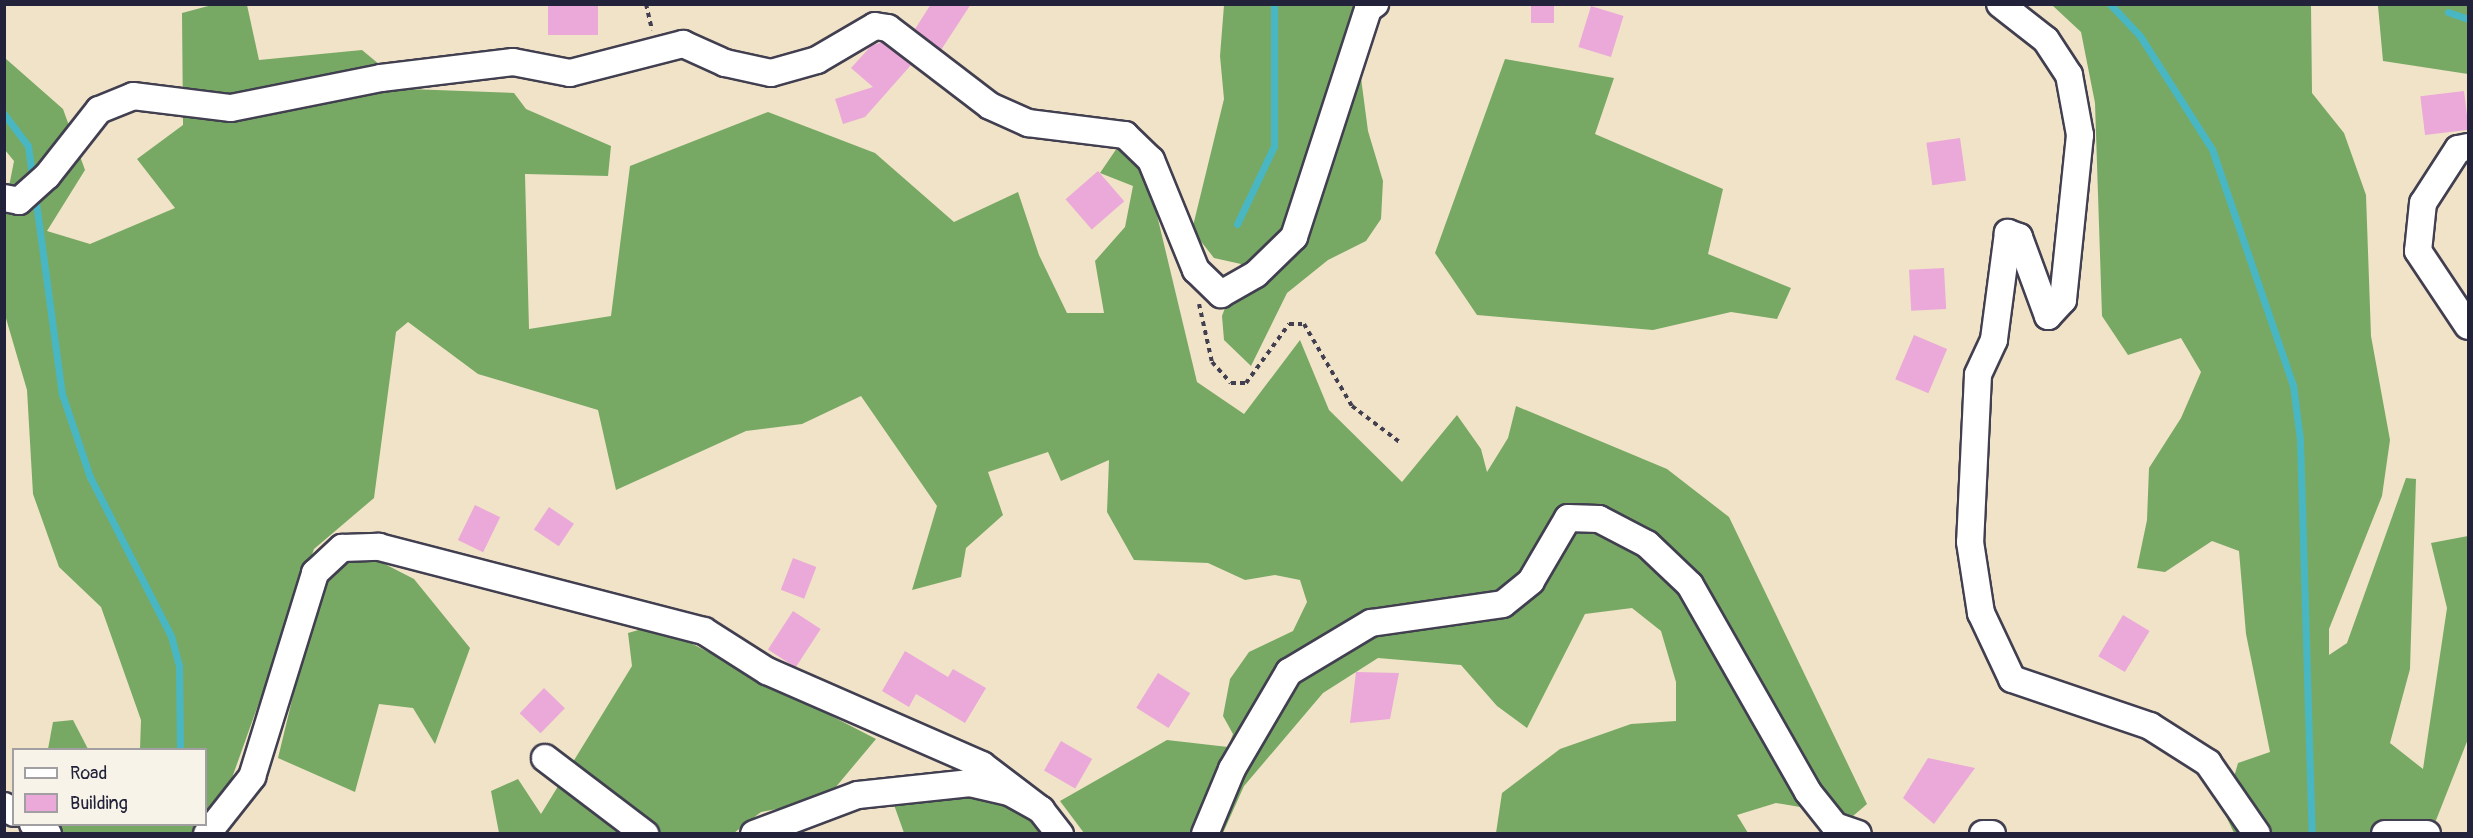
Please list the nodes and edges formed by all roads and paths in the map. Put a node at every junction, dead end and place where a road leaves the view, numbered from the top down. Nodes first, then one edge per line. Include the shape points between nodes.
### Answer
1 (1375, 4) edge
2 (2000, 4) edge
3 (2469, 147) edge
4 (4, 198) edge
5 (1196, 270) junction
6 (2469, 326) edge
7 (1401, 443) dead end
8 (545, 758) dead end
9 (1041, 810) junction
10 (35, 826) edge
11 (48, 834) edge
12 (207, 834) edge
13 (645, 834) edge
14 (754, 834) edge
15 (1060, 834) edge
16 (1205, 834) edge
17 (1858, 834) edge
18 (1983, 834) edge
19 (1992, 834) edge
20 (2258, 834) edge
21 (2385, 834) edge
22 (2427, 834) edge

1 - 5 street via 1368,9 1294,237 1257,274 1221,294
2 - 20 street via 2046,40 2069,75 2080,135 2063,300 2048,316 2019,237 2008,233 1994,340 1978,375 1970,542 1981,613 2012,679 2150,726 2208,763
3 - 6 street via 2458,149 2423,203 2418,251
4 - 5 street via 19,201 47,176 99,110 133,96 231,108 381,78 513,62 570,74 683,44 725,63 771,73 817,60 875,26 888,28 990,106 1028,123 1125,135 1151,160
5 - 7 path via 1205,339 1220,374 1231,383 1246,383 1289,324 1304,324 1352,406
8 - 13 street
9 - 12 street via 982,765 767,671 705,631 379,547 342,548 315,573 252,777
9 - 14 street via 1008,792 970,783 858,795
9 - 15 street
10 - 11 street
16 - 17 street via 1232,769 1289,672 1371,623 1503,604 1531,581 1568,518 1599,519 1647,544 1690,585 1808,792 1834,826
18 - 19 street
21 - 22 street

